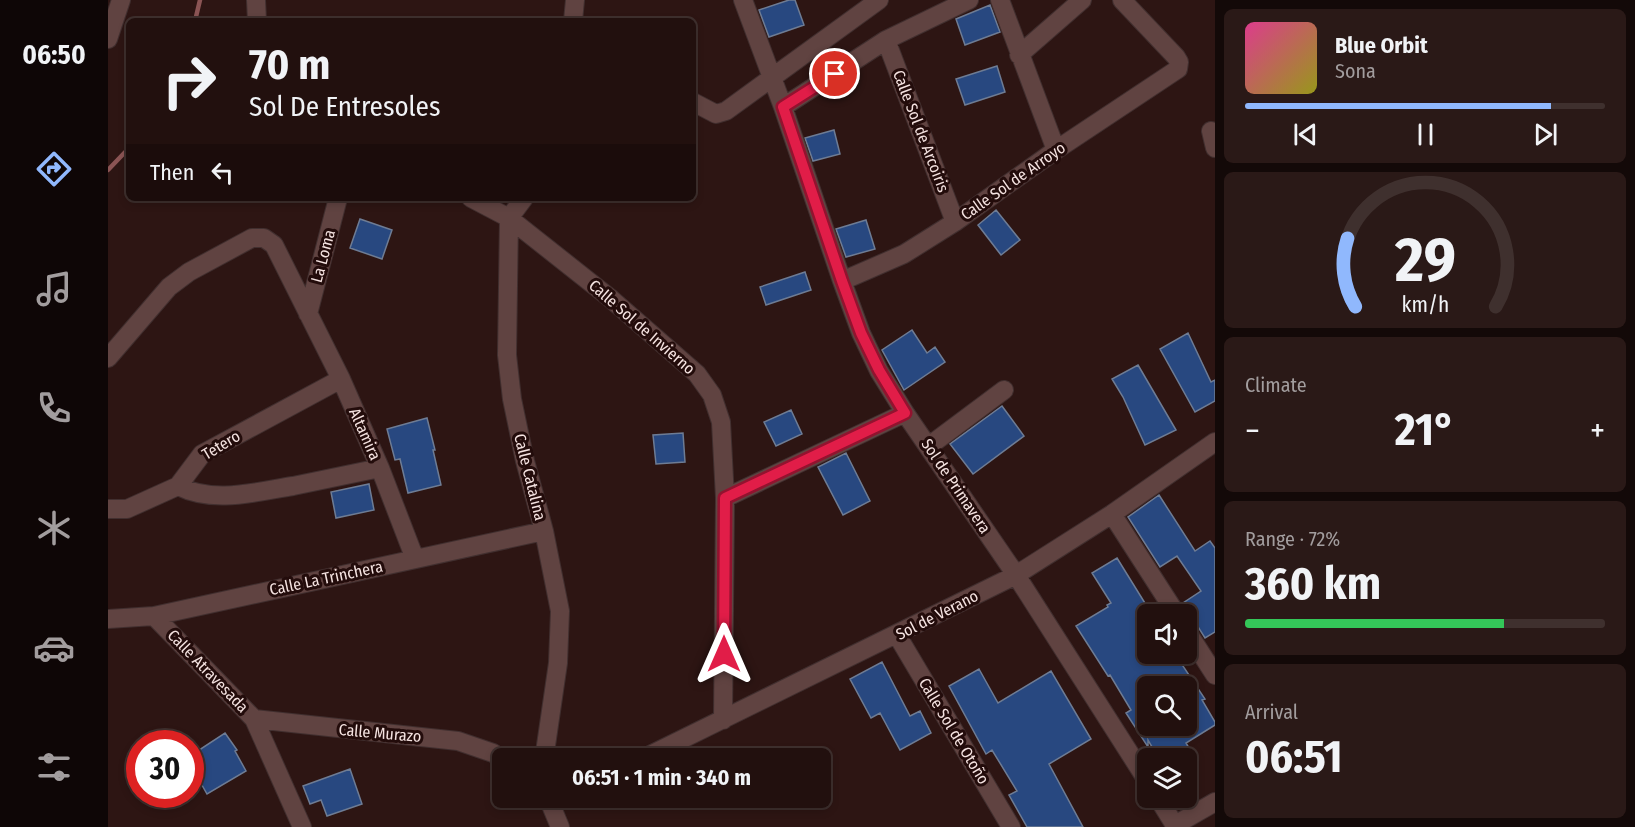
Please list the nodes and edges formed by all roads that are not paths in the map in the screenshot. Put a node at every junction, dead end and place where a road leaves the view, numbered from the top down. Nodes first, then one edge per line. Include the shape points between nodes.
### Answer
1 (121, 0) edge
2 (256, 0) edge
3 (575, 0) edge
4 (743, 0) edge
5 (969, 0) edge
6 (1000, 0) edge
7 (1082, 0) edge
8 (1122, 0) edge
9 (876, 1) edge
10 (257, 18) edge
11 (573, 18) edge
12 (108, 39) edge
13 (886, 40) junction
14 (1019, 55) junction
15 (772, 76) junction
16 (696, 104) edge
17 (783, 107) junction
18 (1056, 150) junction
19 (337, 201) edge
20 (477, 201) edge
21 (522, 201) edge
22 (509, 218) junction
23 (955, 222) junction
24 (842, 281) junction
25 (308, 314) junction
26 (108, 358) edge
27 (340, 380) junction
28 (1004, 390) dead end
29 (905, 413) junction
30 (1215, 442) edge
31 (929, 446) junction
32 (380, 468) junction
33 (178, 486) junction
34 (725, 498) junction
35 (108, 509) edge
36 (1112, 514) junction
37 (544, 531) junction
38 (415, 559) junction
39 (1016, 575) junction
40 (1170, 604) edge
41 (154, 616) junction
42 (108, 619) edge
43 (897, 635) junction
44 (1197, 647) edge
45 (1215, 675) edge
46 (254, 719) junction
47 (723, 720) junction
48 (546, 748) edge
49 (665, 748) edge
50 (492, 753) edge
51 (1137, 765) edge
52 (1215, 802) edge
53 (555, 808) edge
54 (1164, 808) edge
55 (1176, 826) edge
56 (302, 827) edge
57 (560, 827) edge
58 (1011, 827) edge

1 - 12 street
2 - 10 street
3 - 11 street
4 - 15 street, Sol de Primavera
5 - 13 street
6 - 14 street
7 - 14 street
8 - 18 street, Calle Sol de Arroyo via 1176,57 1178,69
9 - 15 street
13 - 17 street
13 - 23 street, Calle Sol de Arcoiris
14 - 18 street
15 - 16 street via 721,113
15 - 17 street, Sol de Primavera
17 - 24 street, Sol de Primavera
18 - 23 street, Calle Sol de Arroyo
19 - 25 street, La Loma
20 - 22 street, Calle Sol de Invierno
21 - 22 street
22 - 34 street, Calle Sol de Invierno via 697,374 712,395 721,422
22 - 37 street, Calle Catalina via 509,376 525,461
23 - 24 street, Calle Sol de Arroyo via 904,254
24 - 29 street, Sol de Primavera via 861,333
25 - 26 street, Altamira via 274,245 264,238 252,238 176,282
25 - 27 street, Altamira
27 - 32 street, Altamira
27 - 33 street, Tetero via 202,454
28 - 31 street
29 - 31 street, Sol de Primavera
29 - 34 street
30 - 36 street, Sol de Verano
31 - 39 street, Sol de Primavera
32 - 33 street via 242,495 207,495
32 - 38 street, Altamira
33 - 35 street, Tetero via 127,509
34 - 47 street, Calle Sol de Invierno
36 - 39 street, Sol de Verano
36 - 40 street
37 - 38 street, Calle La Trinchera
37 - 48 street, Calle Catalina via 560,611 558,663
38 - 41 street, Calle La Trinchera
39 - 43 street, Sol de Verano
39 - 51 street, Sol de Primavera
41 - 42 street, Calle La Trinchera
41 - 46 street, Calle Atravesada
43 - 47 street, Sol de Verano
43 - 58 street, Calle Sol de Otoño
44 - 45 street
46 - 50 street, Calle Murazo via 458,741
46 - 56 street, Calle Atravesada
47 - 49 street, Sol de Verano
52 - 55 street
53 - 57 street
54 - 55 street

